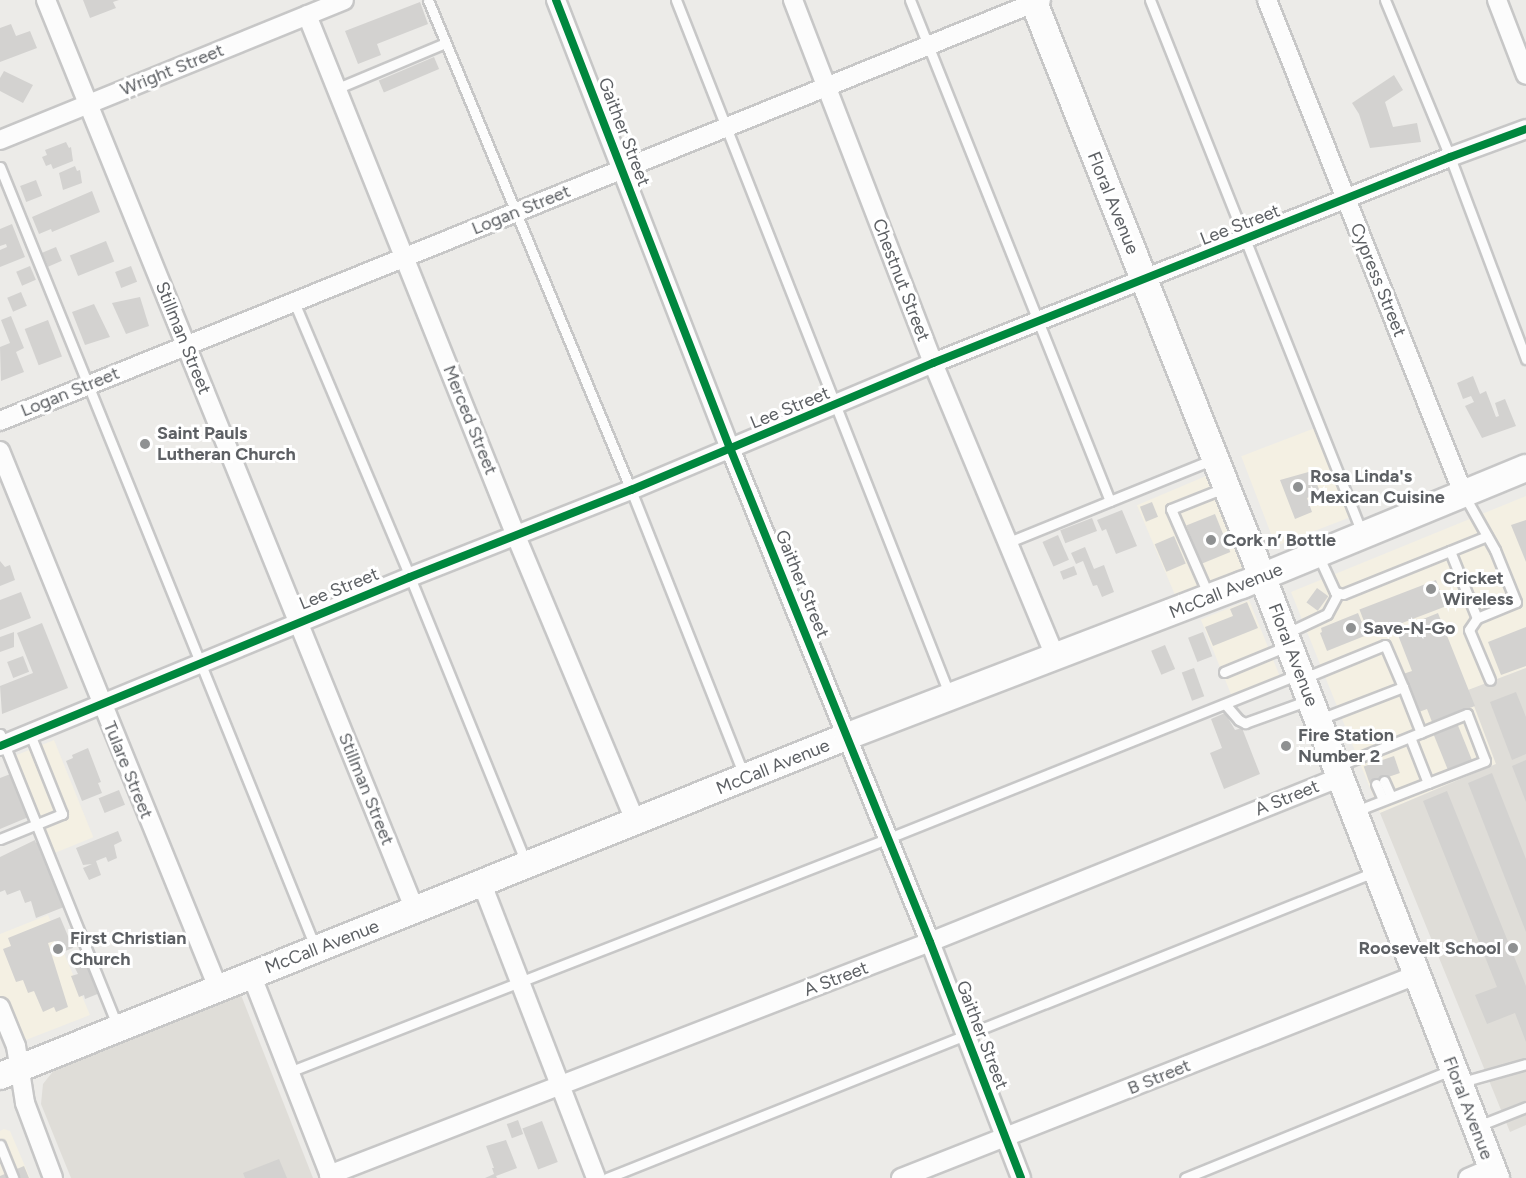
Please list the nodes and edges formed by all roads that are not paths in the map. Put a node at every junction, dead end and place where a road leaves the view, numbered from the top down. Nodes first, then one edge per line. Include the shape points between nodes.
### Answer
1 (46, 0) edge
2 (428, 0) edge
3 (556, 0) edge
4 (676, 0) edge
5 (793, 0) edge
6 (910, 0) edge
7 (1150, 0) edge
8 (1267, 0) edge
9 (1385, 0) edge
10 (1497, 0) edge
11 (340, 1) edge
12 (1036, 1) edge
13 (308, 15) junction
14 (445, 43) junction
15 (930, 47) junction
16 (1526, 75) edge
17 (827, 86) junction
18 (338, 88) junction
19 (88, 104) junction
20 (727, 126) junction
21 (1526, 129) edge
22 (0, 140) edge
23 (1450, 157) junction
24 (0, 167) edge
25 (623, 169) junction
26 (1346, 199) junction
27 (516, 212) junction
28 (1246, 239) junction
29 (406, 257) junction
30 (1143, 279) junction
31 (294, 302) junction
32 (1040, 322) junction
33 (186, 345) junction
34 (1526, 359) edge
35 (933, 363) junction
36 (88, 385) junction
37 (837, 405) junction
38 (0, 421) edge
39 (730, 448) junction
40 (0, 451) edge
41 (1215, 459) junction
42 (1526, 468) edge
43 (1226, 487) junction
44 (631, 490) junction
45 (1463, 493) junction
46 (1110, 501) junction
47 (516, 536) junction
48 (1364, 536) junction
49 (1487, 537) junction
50 (1009, 542) junction
51 (1450, 551) junction
52 (1317, 555) junction
53 (410, 577) junction
54 (1262, 577) junction
55 (1338, 593) junction
56 (1210, 598) junction
57 (1477, 618) junction
58 (298, 622) junction
59 (1287, 640) junction
60 (1056, 658) junction
61 (201, 664) junction
62 (1224, 672) dead end
63 (1490, 680) dead end
64 (1403, 687) junction
65 (1308, 693) junction
66 (951, 698) junction
67 (1225, 704) junction
68 (101, 705) junction
69 (1421, 733) junction
70 (30, 734) junction
71 (848, 736) junction
72 (1410, 737) junction
73 (1, 741) edge
74 (1338, 772) junction
75 (746, 779) junction
76 (1380, 782) dead end
77 (1428, 783) junction
78 (1387, 799) junction
79 (1353, 812) junction
80 (636, 823) junction
81 (37, 825) junction
82 (889, 838) junction
83 (0, 839) edge
84 (527, 867) junction
85 (1377, 871) junction
86 (482, 884) junction
87 (415, 910) junction
88 (930, 942) junction
89 (316, 950) junction
90 (251, 974) junction
91 (1416, 975) junction
92 (520, 982) junction
93 (218, 988) junction
94 (0, 1007) edge
95 (119, 1029) junction
96 (964, 1035) junction
97 (1526, 1064) edge
98 (289, 1072) junction
99 (7, 1076) edge
100 (1455, 1076) junction
101 (559, 1085) junction
102 (1526, 1107) edge
103 (1476, 1126) junction
104 (1006, 1137) junction
105 (0, 1145) edge
106 (1494, 1173) edge
107 (330, 1176) edge
108 (13, 1178) edge
109 (53, 1178) edge
110 (596, 1178) edge
111 (607, 1178) edge
112 (901, 1178) edge
113 (1021, 1178) edge
114 (1185, 1178) edge
115 (1468, 1178) edge

1 - 19 street, Stillman Street
2 - 14 lane
3 - 25 street, Gaither Street
4 - 20 lane
5 - 17 street, Chestnut Street
6 - 15 lane
7 - 28 lane
8 - 26 street, Cypress Street
9 - 23 lane
10 - 16 street
11 - 13 street, Wright Street
12 - 15 street, Logan Street
12 - 30 main road, Floral Avenue
13 - 18 street, Merced Street
13 - 19 street, Wright Street
14 - 18 lane
14 - 27 lane
15 - 17 street, Logan Street
15 - 32 lane
17 - 20 street, Logan Street
17 - 35 street, Chestnut Street
18 - 29 street, Merced Street
19 - 22 street, Wright Street
19 - 33 street, Stillman Street
20 - 25 street, Logan Street
20 - 37 lane
21 - 23 street, Lee Street
23 - 26 street, Lee Street
23 - 34 lane
24 - 36 lane
25 - 27 street, Logan Street
25 - 39 street, Gaither Street
26 - 28 street, Lee Street
26 - 45 street, Cypress Street
27 - 29 street, Logan Street
27 - 44 lane
28 - 30 street, Lee Street
28 - 48 lane
29 - 31 street, Logan Street
29 - 47 street, Merced Street
30 - 32 street, Lee Street
30 - 41 main road, Floral Avenue
31 - 33 street, Logan Street
31 - 53 lane
32 - 35 street, Lee Street
32 - 46 lane
33 - 36 street, Logan Street
33 - 58 street, Stillman Street
35 - 37 street, Lee Street
35 - 50 street, Chestnut Street
36 - 38 street, Logan Street
36 - 61 lane
37 - 39 street, Lee Street
37 - 66 lane
39 - 44 street, Lee Street
39 - 71 street, Gaither Street
40 - 68 street, Tulare Street
41 - 43 main road, Floral Avenue
41 - 46 lane
42 - 45 main road, McCall Avenue
43 - 54 main road, Floral Avenue
43 - 56 lane via 1171,509
44 - 47 street, Lee Street
44 - 75 lane
45 - 48 main road, McCall Avenue
45 - 49 lane
46 - 50 lane
47 - 53 street, Lee Street
47 - 80 street, Merced Street
48 - 52 main road, McCall Avenue
49 - 51 lane
49 - 57 lane via 1516,602
50 - 60 street, Chestnut Street
51 - 55 lane
51 - 57 lane
52 - 54 main road, McCall Avenue
52 - 55 lane
53 - 58 street, Lee Street
53 - 84 lane
54 - 56 main road, McCall Avenue
54 - 59 main road, Floral Avenue
55 - 59 lane via 1327,614
56 - 60 main road, McCall Avenue
57 - 63 lane via 1470,630
58 - 61 street, Lee Street
58 - 87 street, Stillman Street
59 - 62 lane
59 - 65 main road, Floral Avenue
60 - 66 main road, McCall Avenue
61 - 68 street, Lee Street
61 - 89 lane
64 - 65 lane
64 - 65 lane via 1385,645
64 - 69 lane
65 - 67 lane
65 - 67 lane via 1245,723
65 - 74 main road, Floral Avenue
66 - 71 main road, McCall Avenue
67 - 82 lane
68 - 70 street, Lee Street
68 - 93 street, Tulare Street
69 - 72 lane
69 - 77 lane via 1467,714 1485,760
70 - 73 street, Lee Street
70 - 81 lane via 62,814
71 - 75 main road, McCall Avenue
71 - 82 street, Gaither Street
72 - 74 lane
72 - 77 lane
73 - 81 lane
74 - 79 main road, Floral Avenue
74 - 88 street, A Street
75 - 80 main road, McCall Avenue
76 - 78 lane
77 - 78 lane
78 - 79 lane
79 - 85 main road, Floral Avenue
80 - 84 main road, McCall Avenue
81 - 83 lane
81 - 95 lane
82 - 88 street, Gaither Street
82 - 92 lane
84 - 86 main road, McCall Avenue
85 - 91 main road, Floral Avenue
85 - 96 lane
86 - 87 main road, McCall Avenue
86 - 92 street
87 - 89 main road, McCall Avenue
88 - 96 street, Gaither Street
88 - 101 street, A Street
89 - 90 main road, McCall Avenue
90 - 93 main road, McCall Avenue
90 - 98 street
91 - 100 main road, Floral Avenue
91 - 104 street, B Street
92 - 98 lane
92 - 101 street
93 - 95 main road, McCall Avenue
94 - 99 street via 16,1046
95 - 99 main road, McCall Avenue
96 - 104 street, Gaither Street
96 - 111 lane
97 - 100 lane
98 - 107 street
99 - 109 street via 26,1103
100 - 103 main road, Floral Avenue
100 - 114 lane
101 - 107 street, A Street
101 - 110 street
102 - 103 lane
103 - 106 main road, Floral Avenue
104 - 112 street, B Street
104 - 113 street, Gaither Street
105 - 108 lane
106 - 115 street

